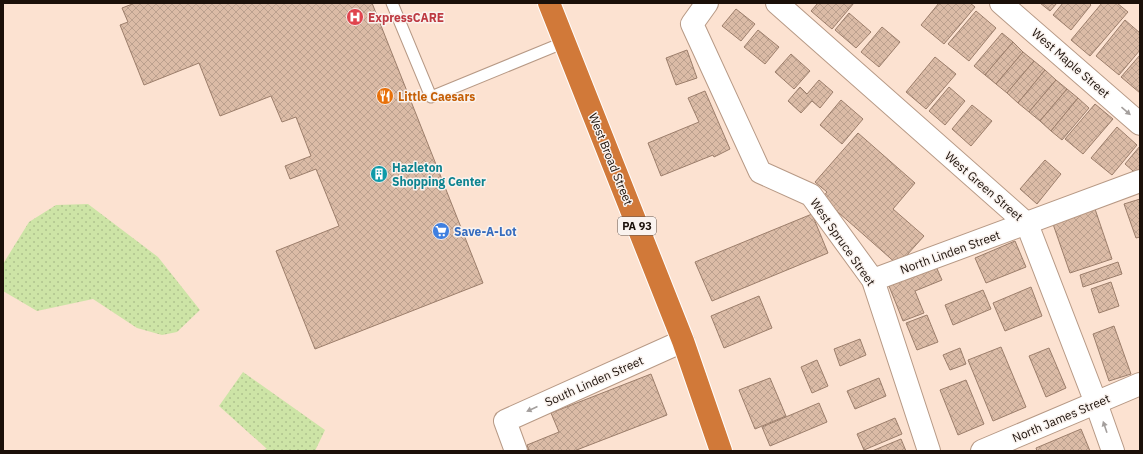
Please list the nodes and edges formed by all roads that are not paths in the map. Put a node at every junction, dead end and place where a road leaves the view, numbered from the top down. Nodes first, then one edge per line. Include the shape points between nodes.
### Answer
1 (392, 3) edge
2 (549, 3) edge
3 (707, 3) edge
4 (777, 3) edge
5 (1001, 3) edge
6 (564, 42) junction
7 (1140, 124) edge
8 (1140, 181) edge
9 (1027, 224) junction
10 (873, 280) junction
11 (683, 341) junction
12 (1140, 384) edge
13 (1096, 403) junction
14 (516, 451) edge
15 (721, 451) edge
16 (929, 451) edge
17 (982, 451) edge
18 (1113, 451) edge

1 - 6 lane via 431,97
2 - 6 highway, West Broad Street / PA 93
3 - 10 street, West Spruce Street via 692,24 760,172 811,195
4 - 9 street, West Green Street
5 -> 7 street, West Maple Street
6 - 11 highway, West Broad Street / PA 93
8 - 9 street, North Linden Street
9 - 10 street, North Linden Street
9 - 13 street, West Green Street
10 - 16 street, West Spruce Street
11 -> 14 street, South Linden Street via 506,421
11 - 15 highway, West Broad Street / PA 93
12 - 13 street, North James Street
13 - 17 street, North James Street
18 -> 13 street, West Green Street

